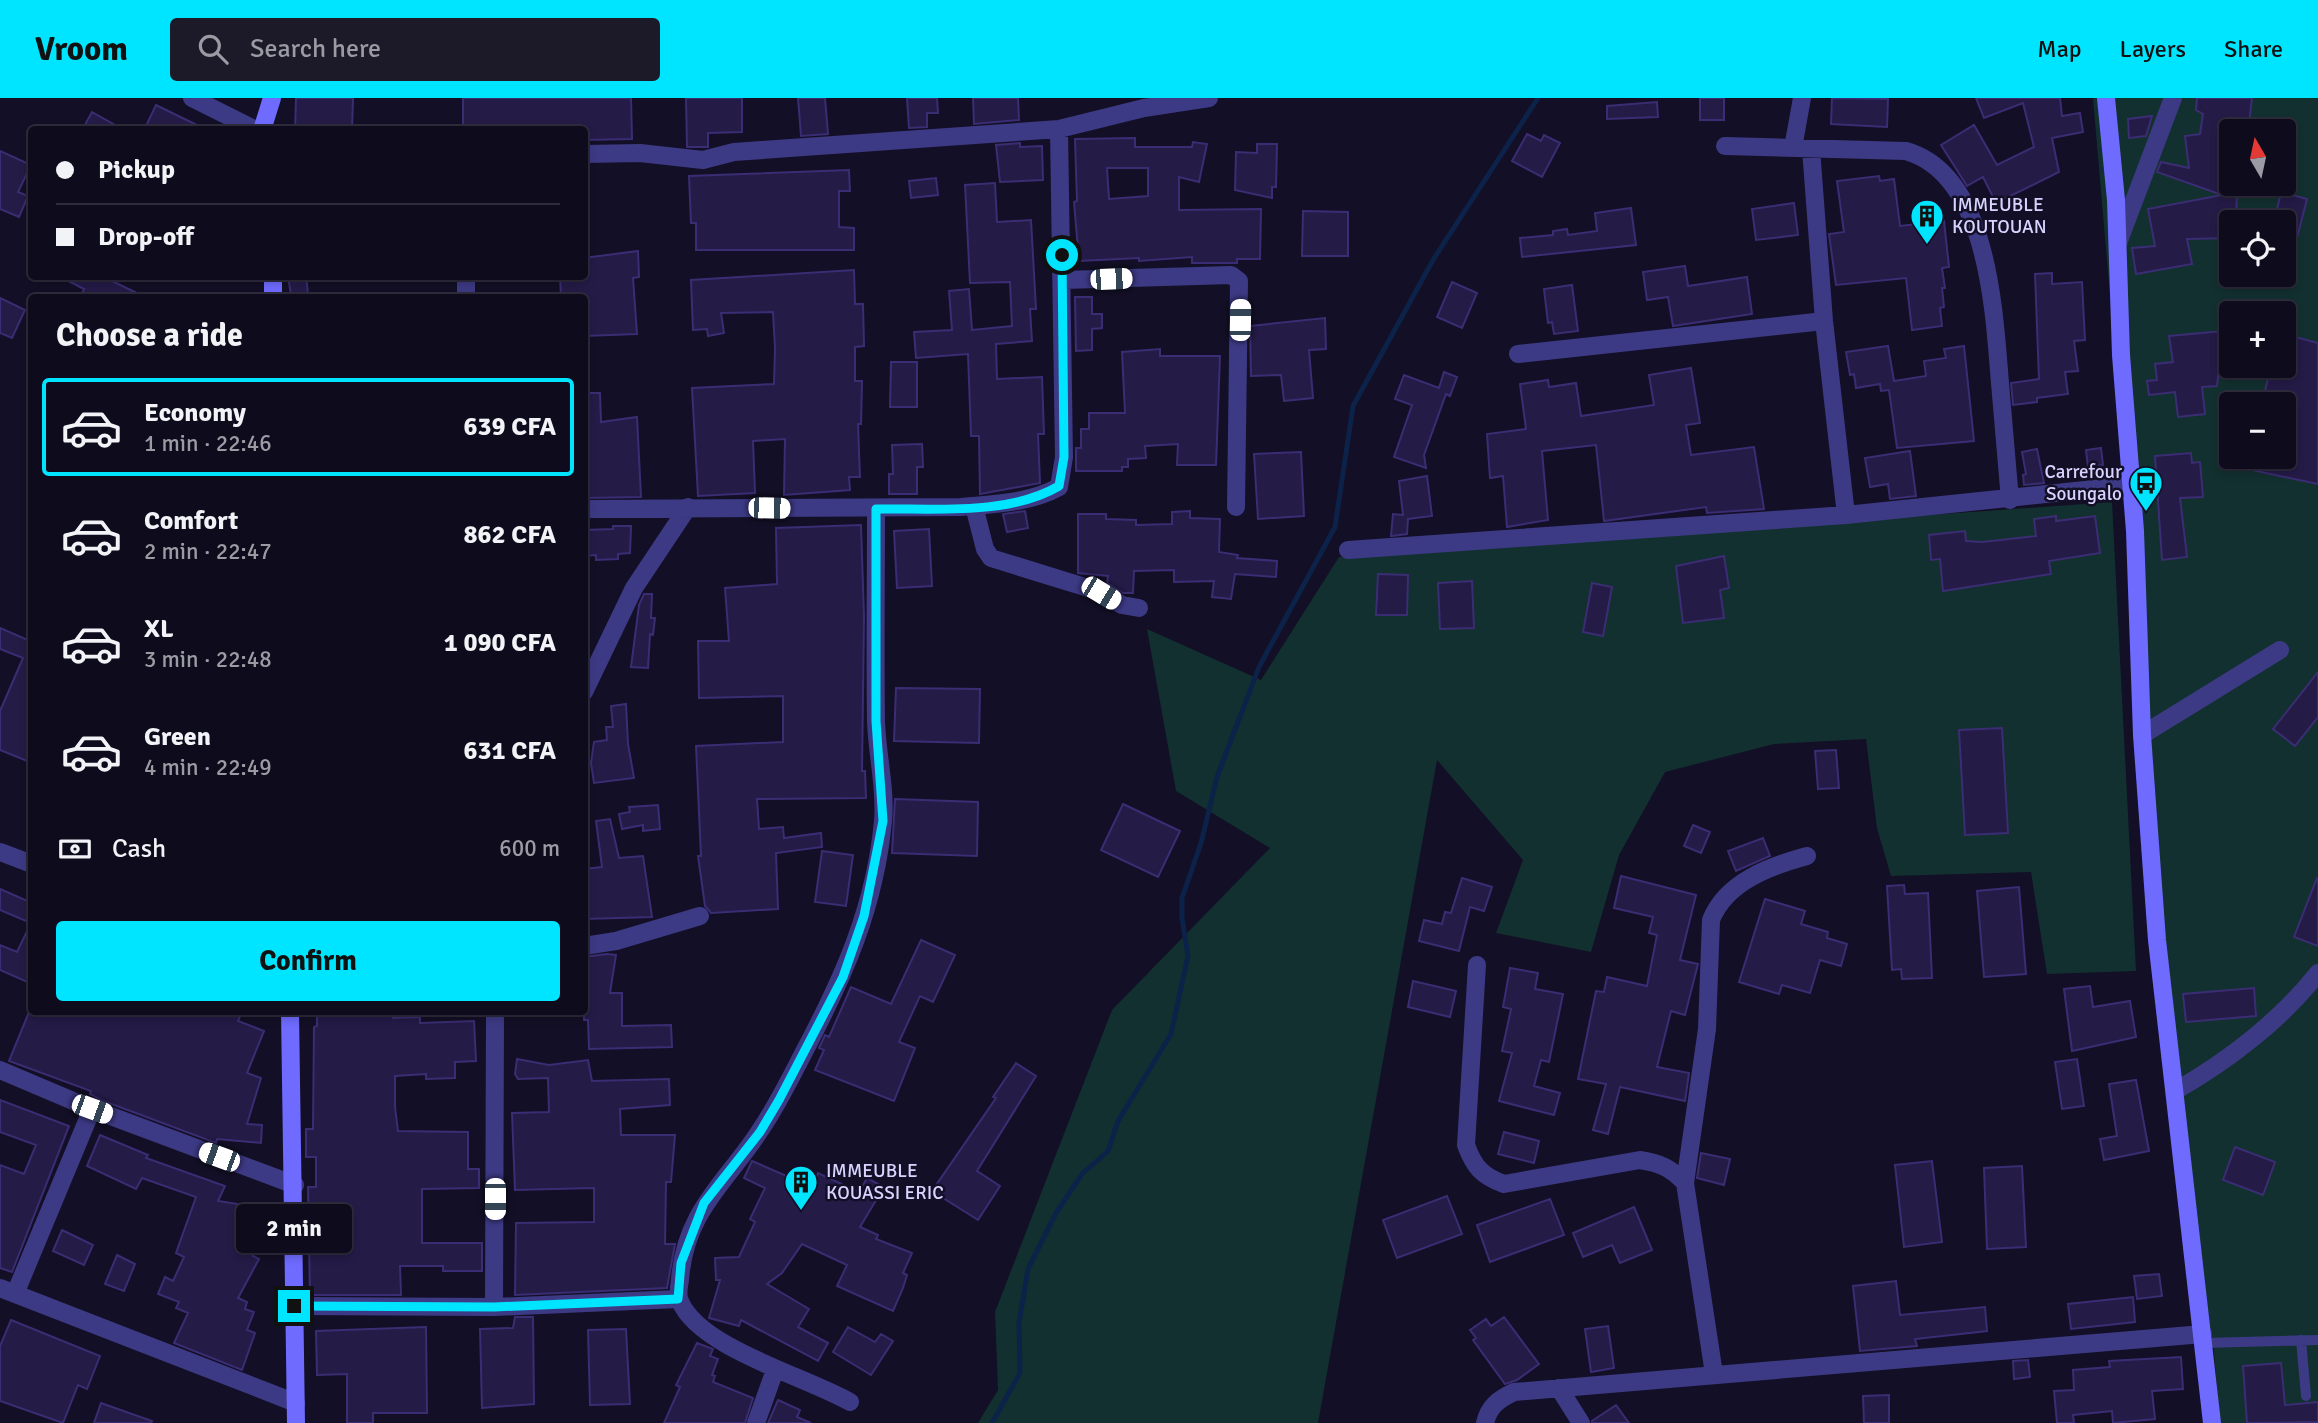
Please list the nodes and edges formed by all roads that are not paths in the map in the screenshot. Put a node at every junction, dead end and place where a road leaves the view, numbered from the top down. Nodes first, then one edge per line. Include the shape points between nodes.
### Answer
1 (192, 98) edge
2 (272, 98) edge
3 (1209, 98) edge
4 (1802, 98) edge
5 (2106, 98) edge
6 (2173, 98) edge
7 (248, 126) edge
8 (263, 126) edge
9 (1059, 129) junction
10 (1725, 146) dead end
11 (1802, 149) junction
12 (588, 154) edge
13 (2118, 243) junction
14 (1063, 280) junction
15 (1824, 321) junction
16 (1518, 354) dead end
17 (2132, 485) junction
18 (2010, 500) junction
19 (974, 506) junction
20 (688, 507) junction
21 (1237, 507) dead end
22 (588, 509) edge
23 (876, 509) junction
24 (1846, 515) junction
25 (1348, 550) dead end
26 (1139, 608) dead end
27 (2280, 650) dead end
28 (588, 684) edge
29 (2142, 735) junction
30 (0, 852) edge
31 (1807, 856) dead end
32 (28, 862) edge
33 (700, 916) dead end
34 (588, 945) edge
35 (1476, 965) dead end
36 (2318, 973) edge
37 (290, 1015) edge
38 (495, 1015) edge
39 (0, 1070) edge
40 (2175, 1091) junction
41 (92, 1109) junction
42 (1685, 1183) junction
43 (295, 1185) junction
44 (8, 1291) edge
45 (678, 1299) junction
46 (294, 1306) junction
47 (494, 1307) junction
48 (2204, 1339) junction
49 (2301, 1340) junction
50 (2318, 1340) edge
51 (775, 1370) junction
52 (1714, 1374) junction
53 (1559, 1388) junction
54 (2306, 1396) dead end
55 (850, 1402) dead end
56 (296, 1403) junction
57 (296, 1423) edge
58 (756, 1423) edge
59 (1485, 1423) edge
60 (1581, 1423) edge
61 (2212, 1423) edge

1 - 7 street
2 - 8 street
3 - 9 street via 1143,108
4 - 11 street
5 - 13 street
6 - 13 street
9 - 12 street via 734,152 703,160 640,153
9 - 14 street
10 - 11 street
11 - 15 street
11 - 18 street via 1906,151 1923,156 1941,170 1967,211 1989,271
13 - 17 street
14 - 19 street via 1064,457 1059,486 1027,498
14 - 21 street via 1231,275 1239,281
15 - 16 street
15 - 24 street
17 - 18 street
17 - 29 street
18 - 24 street
19 - 23 street
19 - 26 street via 990,558
20 - 22 street
20 - 23 street
20 - 28 street via 634,588
23 - 45 street via 876,721 883,821 864,916 843,977 779,1100 704,1203 681,1263
24 - 25 street
27 - 29 street
29 - 40 street via 2157,940
30 - 32 street
31 - 42 street via 1779,864 1734,888 1717,903 1710,920 1707,1029
33 - 34 street
35 - 42 street via 1466,1145 1472,1163 1484,1176 1504,1184 1640,1160 1659,1163
36 - 40 street via 2300,996 2222,1061
37 - 43 street
38 - 47 street
39 - 41 street
40 - 48 street
41 - 43 street
41 - 44 street
42 - 52 street
43 - 46 street
44 - 56 street
45 - 47 street
45 - 51 street via 689,1315 717,1338
46 - 47 street
46 - 56 street
48 - 49 lane
48 - 52 street
48 - 61 street
49 - 50 lane
49 - 54 lane
51 - 55 street via 824,1387
51 - 58 street
52 - 53 street
53 - 59 street via 1514,1392 1498,1399
53 - 60 street
56 - 57 street

